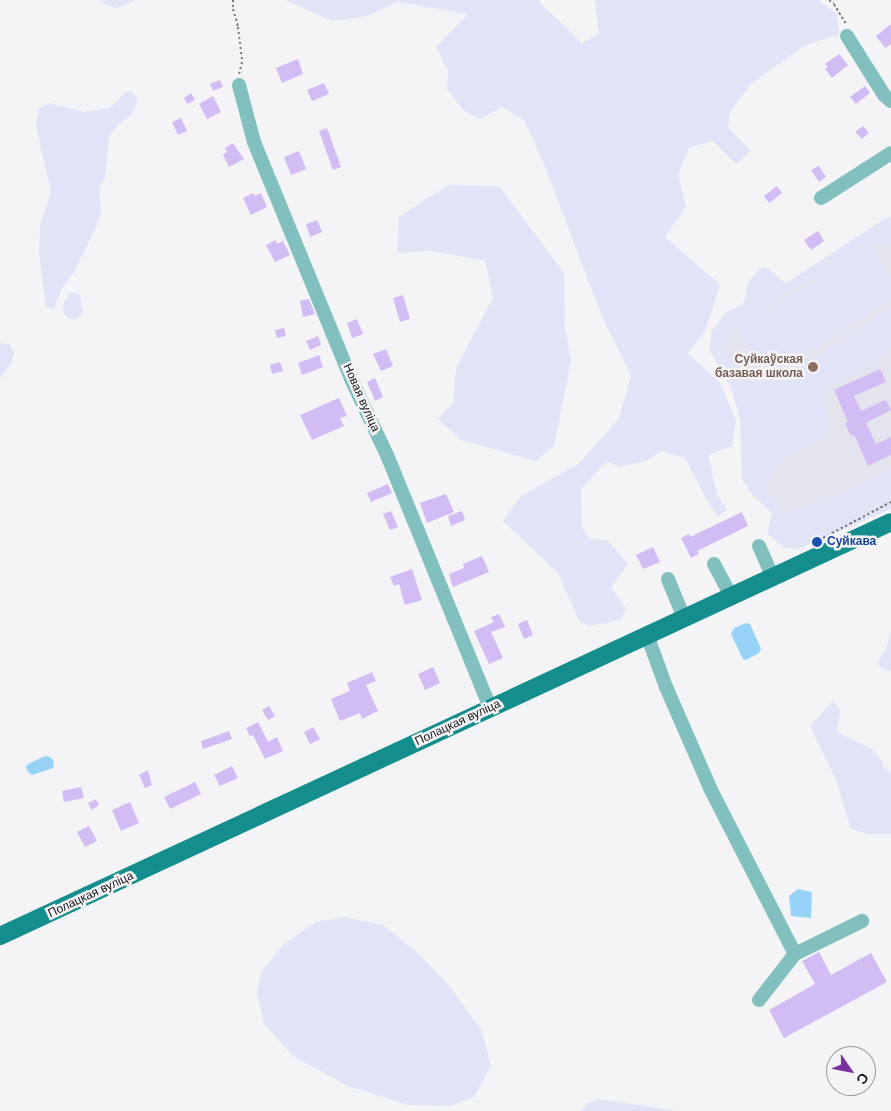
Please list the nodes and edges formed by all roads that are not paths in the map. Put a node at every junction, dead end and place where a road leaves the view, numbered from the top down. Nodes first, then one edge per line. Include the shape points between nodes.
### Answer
1 (847, 36) road end
2 (239, 86) road end
3 (891, 101) edge
4 (891, 153) edge
5 (822, 198) dead end
6 (891, 522) edge
7 (758, 546) dead end
8 (714, 564) dead end
9 (772, 577) junction
10 (668, 579) dead end
11 (731, 596) junction
12 (684, 618) junction
13 (648, 635) junction
14 (490, 708) junction
15 (862, 921) dead end
16 (0, 936) edge
17 (795, 954) junction
18 (759, 1000) dead end

1 - 3 street
2 - 14 street, Новая вуліца via 254,142
4 - 5 street
6 - 9 main road, Полацкая вуліца
7 - 9 street
8 - 11 street
9 - 11 main road, Полацкая вуліца
10 - 12 street
11 - 12 main road, Полацкая вуліца
12 - 13 main road, Полацкая вуліца
13 - 14 main road, Полацкая вуліца
13 - 17 street via 666,687 711,790
14 - 16 main road, Полацкая вуліца
15 - 17 street
17 - 18 street

